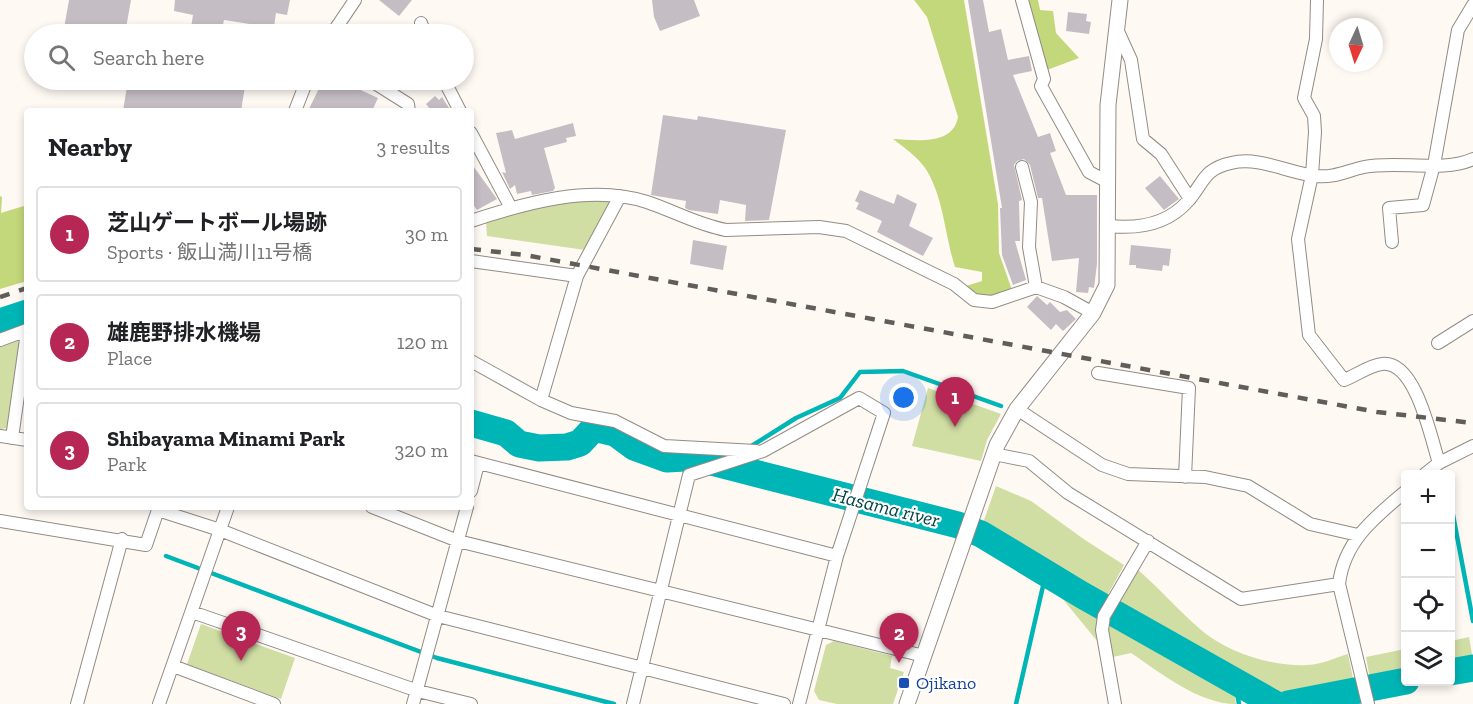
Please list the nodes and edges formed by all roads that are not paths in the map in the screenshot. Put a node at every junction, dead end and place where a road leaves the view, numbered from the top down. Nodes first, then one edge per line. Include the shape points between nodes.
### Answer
1 (355, 0) edge
2 (1022, 0) edge
3 (1120, 0) edge
4 (1317, 0) edge
5 (1473, 5) edge
6 (339, 24) edge
7 (1116, 27) junction
8 (303, 90) edge
9 (386, 90) edge
10 (449, 90) edge
11 (295, 108) edge
12 (409, 108) edge
13 (458, 108) edge
14 (474, 138) edge
15 (1470, 160) edge
16 (1434, 165) junction
17 (1022, 167) dead end
18 (1473, 174) edge
19 (1312, 175) junction
20 (1108, 182) junction
21 (620, 196) junction
22 (1190, 199) junction
23 (511, 208) junction
24 (474, 220) edge
25 (1109, 226) junction
26 (1392, 242) dead end
27 (474, 261) edge
28 (577, 276) junction
29 (1036, 287) junction
30 (1093, 312) junction
31 (1473, 321) edge
32 (24, 332) edge
33 (0, 340) edge
34 (1438, 343) dead end
35 (474, 363) edge
36 (24, 368) edge
37 (1098, 373) dead end
38 (541, 400) junction
39 (1017, 409) junction
40 (6, 437) edge
41 (24, 440) edge
42 (1473, 446) edge
43 (763, 451) junction
44 (994, 454) junction
45 (475, 462) edge
46 (1438, 463) junction
47 (1430, 470) edge
48 (1185, 477) junction
49 (1401, 496) edge
50 (170, 510) edge
51 (227, 510) edge
52 (380, 510) edge
53 (466, 510) edge
54 (678, 517) junction
55 (0, 521) edge
56 (220, 530) junction
57 (1358, 535) junction
58 (122, 539) junction
59 (458, 541) junction
60 (1148, 541) junction
61 (837, 556) junction
62 (1339, 584) junction
63 (659, 592) junction
64 (192, 612) junction
65 (438, 616) junction
66 (817, 629) junction
67 (924, 656) junction
68 (641, 665) junction
69 (172, 666) junction
70 (418, 691) junction
71 (1367, 702) edge
72 (77, 704) edge
73 (159, 704) edge
74 (274, 704) edge
75 (413, 704) edge
76 (471, 704) edge
77 (633, 704) edge
78 (784, 704) edge
79 (798, 704) edge
80 (907, 704) edge
81 (1115, 704) edge

1 - 6 street
2 - 20 street via 1044,79 1041,86 1089,172
3 - 7 street
4 - 19 street via 1316,39 1304,98 1314,116 1316,132
5 - 16 street via 1458,30
7 - 20 street via 1108,105
7 - 22 street via 1131,60 1143,139 1161,154
8 - 11 street
9 - 12 street
10 - 13 street
14 - 23 street
15 - 16 street
15 - 18 street
16 - 19 street via 1382,165 1332,177
16 - 26 street via 1423,205 1389,208
17 - 29 street via 1031,202 1029,247
19 - 22 street via 1265,162 1232,162 1211,171
19 - 46 street via 1298,239 1309,335 1344,380 1383,364 1395,367 1411,382
20 - 25 street
21 - 23 street via 594,194
21 - 28 street
21 - 29 street via 726,230 819,227 846,231 982,302
22 - 25 street via 1162,220 1142,226
23 - 24 street
25 - 30 street via 1107,285
27 - 28 street
28 - 38 street
29 - 30 street
30 - 39 street
31 - 34 street
32 - 33 street
35 - 38 street
36 - 40 street
37 - 48 street via 1189,388
38 - 43 street via 571,413 615,421 664,446
39 - 44 street
39 - 48 street via 1102,465 1128,474
40 - 41 street
42 - 46 street
43 - 54 street via 689,475
43 - 61 street via 860,398 884,413
44 - 60 street via 1029,461 1068,493
44 - 67 street
45 - 54 street
46 - 47 street
48 - 57 street via 1248,486 1310,524
49 - 57 street
50 - 56 street
50 - 58 street via 158,510 146,545
51 - 56 street
52 - 59 street
53 - 59 street
54 - 61 street
54 - 63 street
55 - 58 street
56 - 64 street
56 - 65 street
57 - 62 street via 1341,566
58 - 72 street
59 - 63 street
59 - 65 street
60 - 62 street via 1241,599
60 - 81 street via 1104,616 1102,630
61 - 66 street
62 - 71 street
63 - 66 street
63 - 68 street
64 - 69 street
64 - 70 street
65 - 68 street
65 - 70 street
66 - 67 street
66 - 79 street
67 - 80 street
68 - 77 street
68 - 78 street
69 - 73 street
69 - 74 street
70 - 75 street
70 - 76 street

